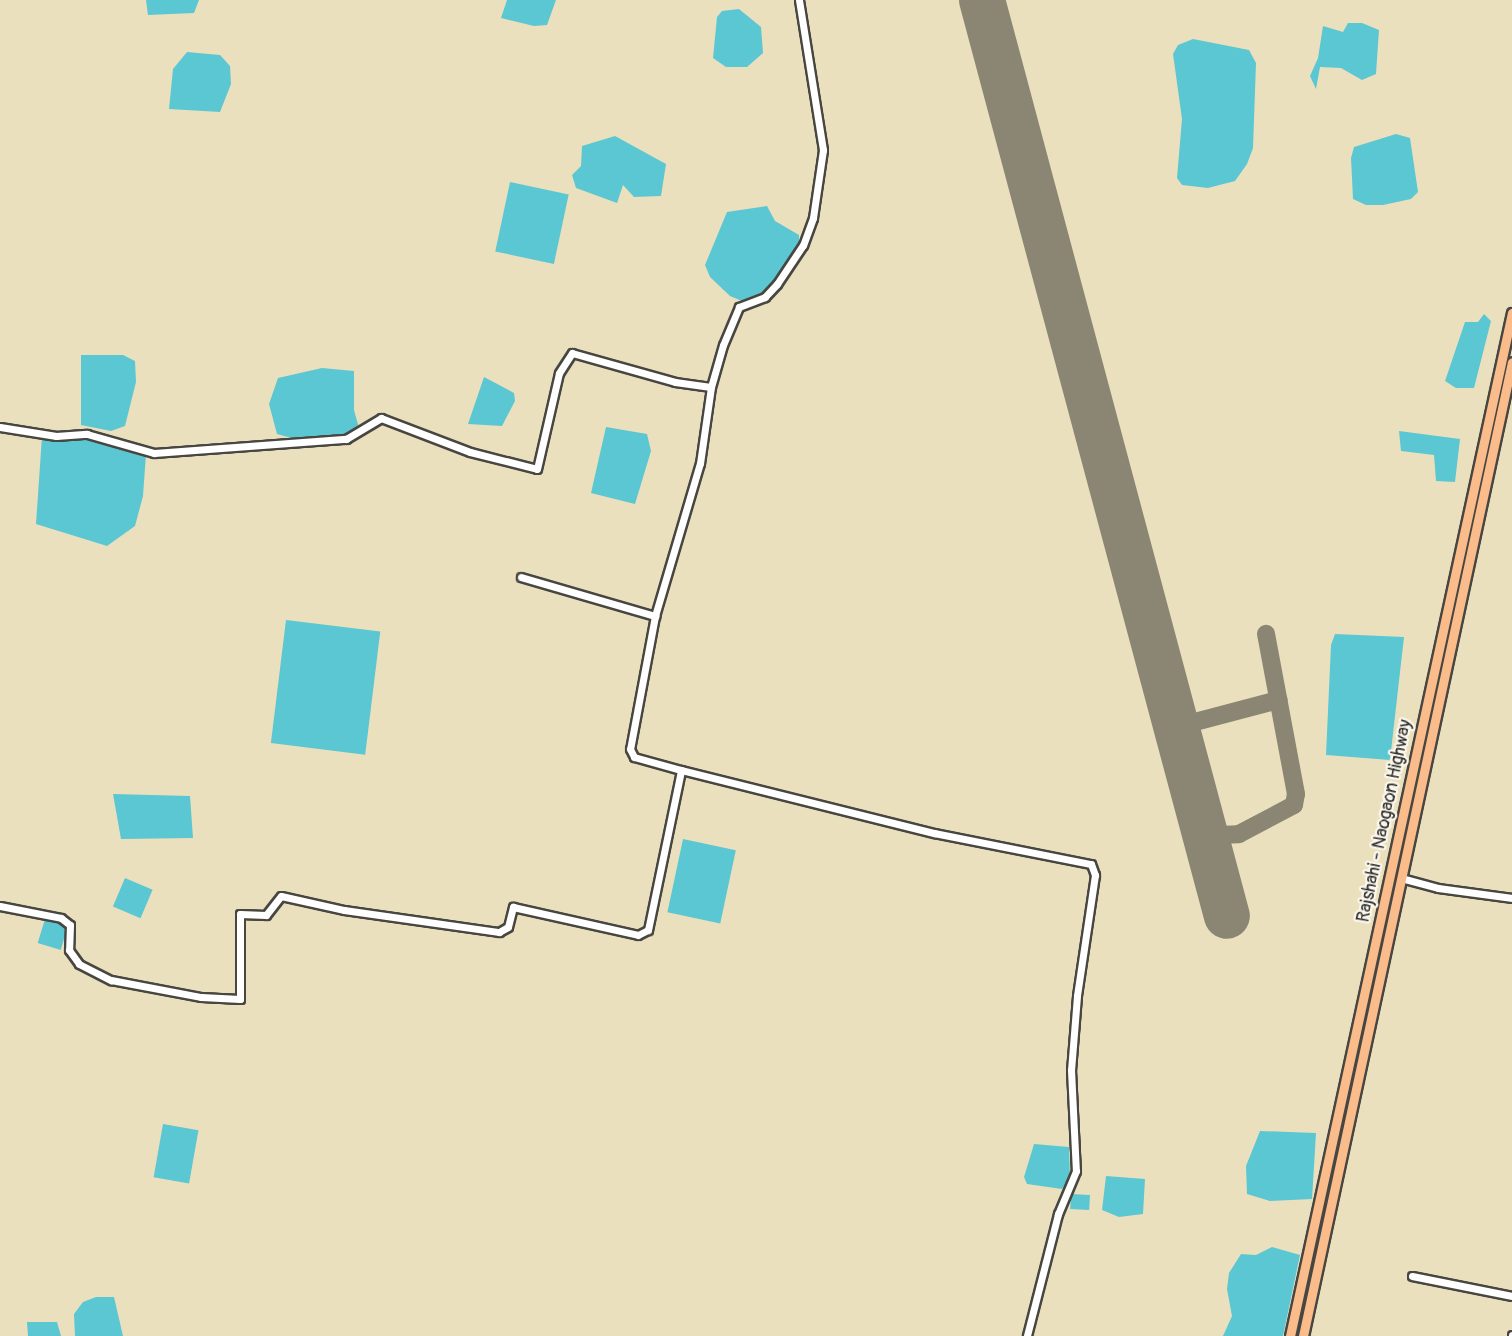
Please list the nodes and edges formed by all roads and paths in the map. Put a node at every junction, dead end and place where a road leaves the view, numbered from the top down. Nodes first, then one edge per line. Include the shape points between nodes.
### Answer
1 (799, 0) edge
2 (1512, 313) edge
3 (1512, 362) edge
4 (711, 387) junction
5 (0, 427) edge
6 (521, 578) dead end
7 (655, 616) junction
8 (681, 770) junction
9 (1401, 878) junction
10 (1385, 898) junction
11 (1512, 898) edge
12 (1396, 901) junction
13 (0, 906) edge
14 (1412, 1276) dead end
15 (1512, 1296) edge
16 (1028, 1336) edge
17 (1290, 1336) edge
18 (1303, 1336) edge

1 - 4 street via 823,150 813,218 803,245 777,284 765,297 739,307
2 - 10 main road, Rajshahi - Naogaon Highway
3 - 9 main road, Rajshahi - Naogaon Highway
4 - 5 street via 675,382 572,353 559,373 537,469 470,452 381,418 346,439 154,453 87,434 46,435
4 - 7 street via 700,463
6 - 7 street
7 - 8 street via 630,749 634,757
8 - 13 street via 648,930 638,935 513,907 508,927 499,932 281,897 266,915 240,914 240,999 201,997 111,980 79,964 69,950 70,926 62,918
8 - 16 street via 934,833 1091,864 1095,875 1077,996 1071,1070 1076,1171 1058,1214
9 - 11 street via 1438,888
9 - 12 main road, Rajshahi - Naogaon Highway
10 - 12 main road
10 - 17 main road, Rajshahi - Naogaon Highway
12 - 18 main road, Rajshahi - Naogaon Highway
14 - 15 street

